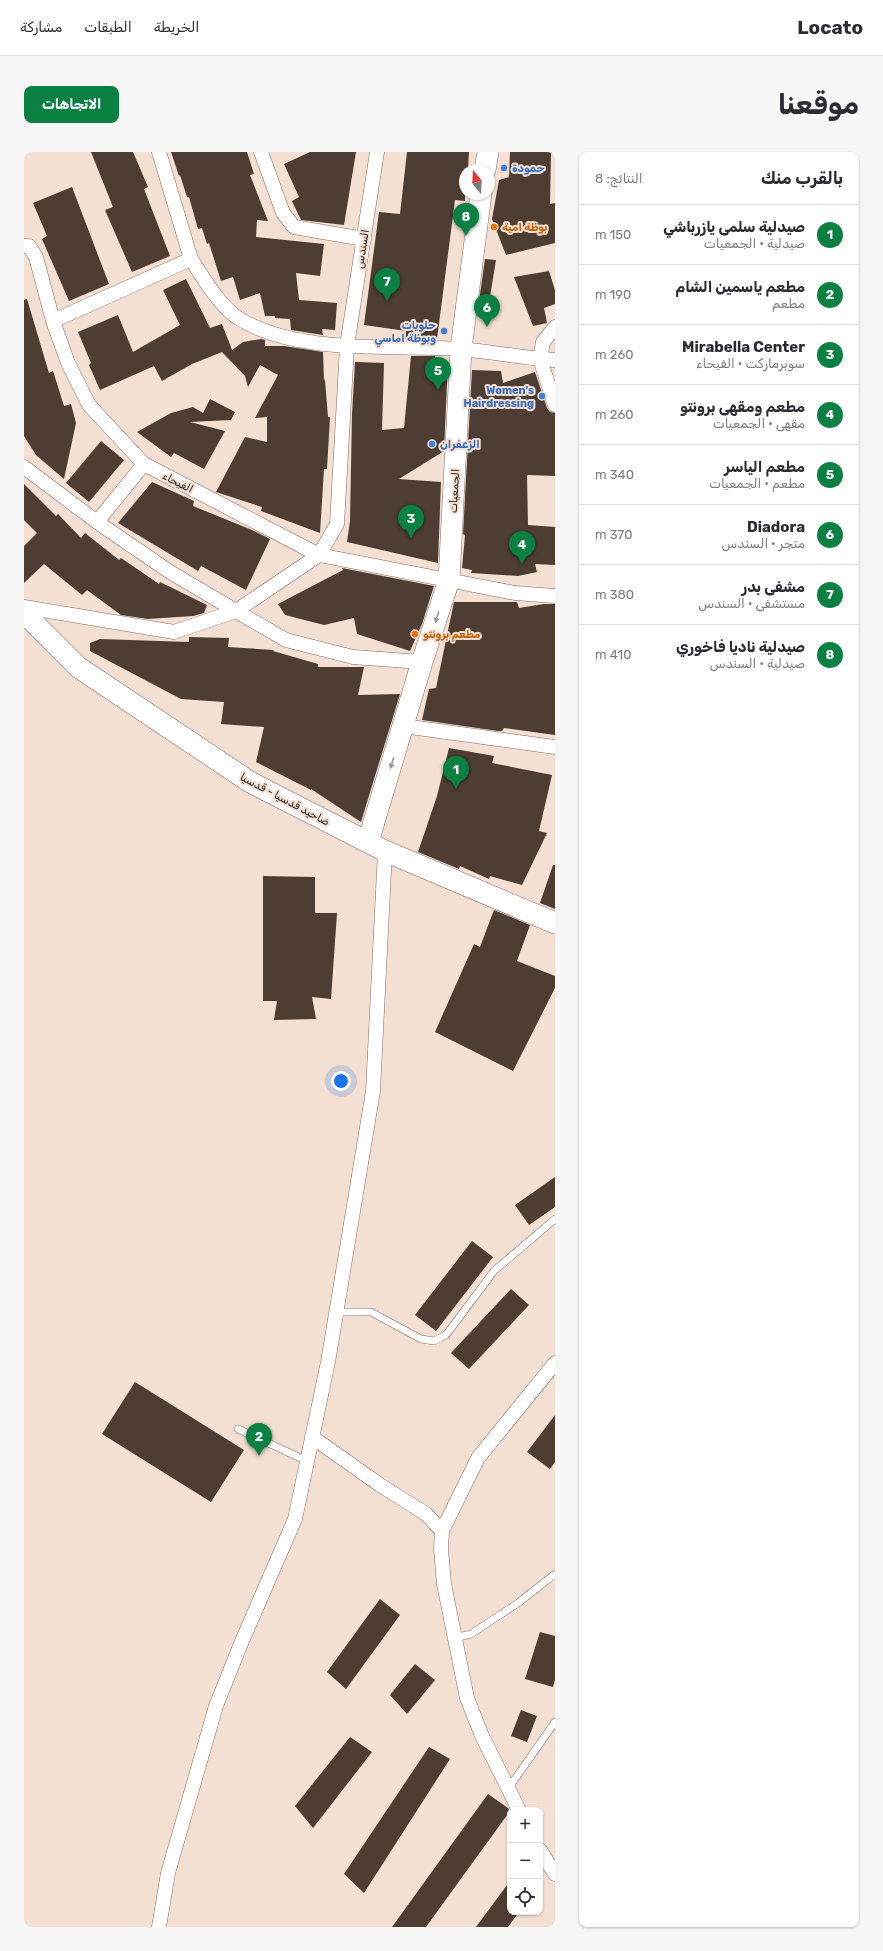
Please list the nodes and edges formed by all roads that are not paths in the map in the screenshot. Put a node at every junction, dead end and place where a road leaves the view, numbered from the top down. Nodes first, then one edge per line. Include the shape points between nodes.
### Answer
1 (159, 152) edge
2 (261, 152) edge
3 (376, 152) edge
4 (488, 152) edge
5 (486, 164) edge
6 (481, 200) edge
7 (364, 239) junction
8 (26, 246) edge
9 (191, 259) junction
10 (53, 321) junction
11 (555, 327) edge
12 (347, 346) junction
13 (461, 350) junction
14 (540, 359) junction
15 (555, 360) edge
16 (555, 405) edge
17 (144, 464) junction
18 (24, 467) edge
19 (97, 522) junction
20 (320, 555) junction
21 (449, 580) junction
22 (555, 596) edge
23 (24, 607) edge
24 (236, 611) junction
25 (24, 613) edge
26 (422, 662) junction
27 (403, 726) junction
28 (555, 747) edge
29 (376, 847) junction
30 (555, 923) edge
31 (555, 1219) edge
32 (336, 1312) junction
33 (555, 1363) edge
34 (238, 1430) dead end
35 (312, 1437) junction
36 (307, 1461) junction
37 (442, 1531) junction
38 (555, 1574) edge
39 (454, 1638) junction
40 (555, 1722) edge
41 (508, 1789) junction
42 (517, 1807) edge
43 (543, 1855) edge
44 (555, 1874) edge
45 (159, 1927) edge

1 - 9 street
2 - 7 street via 283,213 294,227
3 - 7 street, السندس
4 - 5 main road
6 - 13 main road
7 - 12 street, السندس
8 - 10 street, الفيحاء via 36,256
9 - 10 street
9 - 12 street via 211,290 238,317 282,338
10 - 17 street, الفيحاء via 68,362 89,405
11 - 14 street via 544,342
12 - 13 street
12 - 20 street, السندس via 337,524
13 - 14 street
13 - 21 main road, الجمعيات
14 - 15 street
14 - 16 street
17 - 19 street
17 - 20 street, الفيحاء
18 - 19 street
19 - 24 street via 170,572
20 - 21 street, الفيحاء
20 - 24 street
21 - 22 street via 515,593
21 -> 26 main road, الجمعيات
23 - 24 street via 174,632
24 - 26 street via 286,640 353,657
25 - 29 main road, ضاحيد قدسيا - قدسيا via 78,667 243,778
26 - 27 main road, الجمعيات
27 - 28 street
27 -> 29 main road, الجمعيات
29 - 30 main road, ضاحيد قدسيا - قدسيا
29 - 32 street via 373,1090
31 - 32 lane via 494,1271 446,1335 434,1341 421,1339 371,1312
32 - 35 street
33 - 37 street via 478,1458
34 - 36 lane
35 - 36 street
35 - 37 street via 426,1514
36 - 45 street via 295,1519 216,1706 168,1873
37 - 39 street via 444,1584
38 - 39 lane via 518,1603 471,1634
39 - 41 street via 467,1698
40 - 41 lane
41 - 42 street
43 - 44 street

